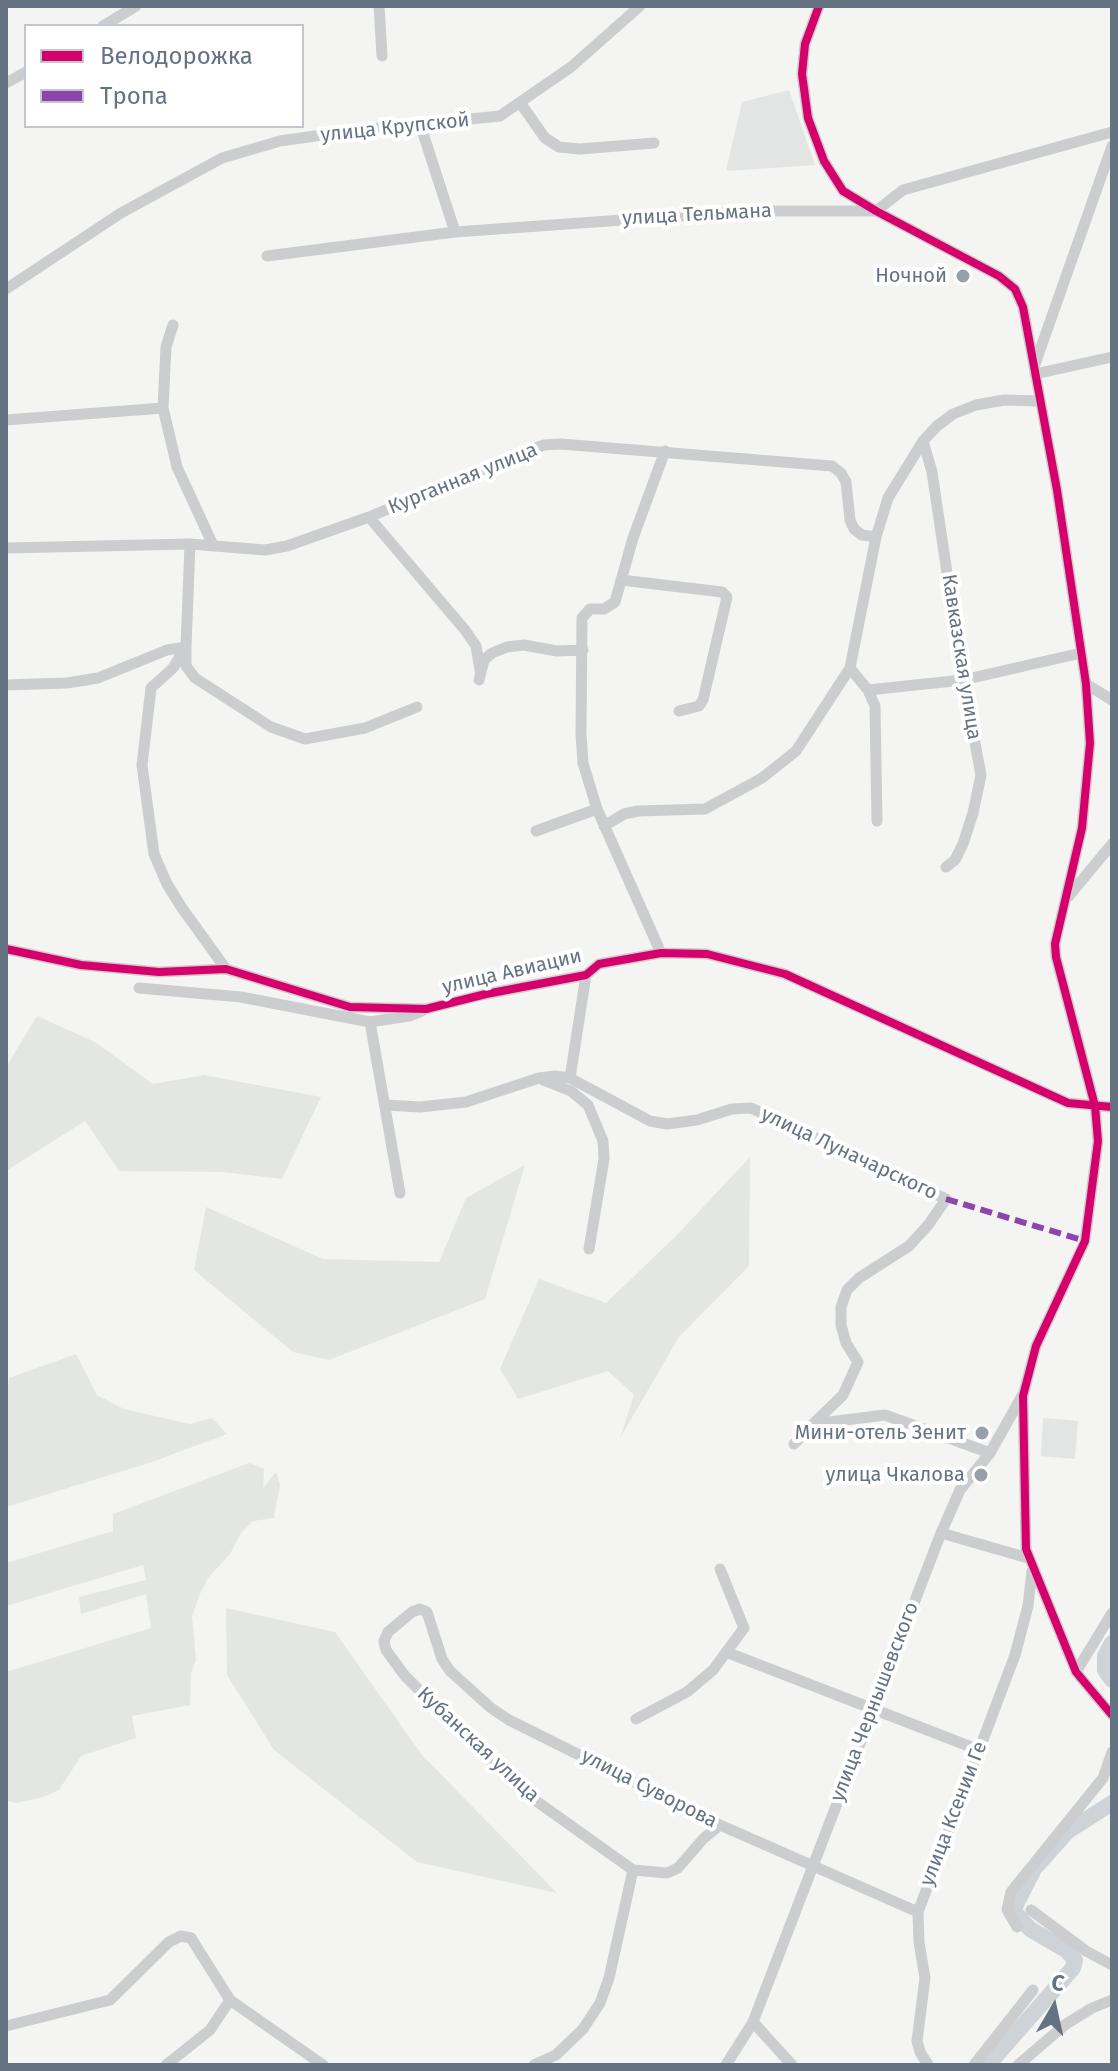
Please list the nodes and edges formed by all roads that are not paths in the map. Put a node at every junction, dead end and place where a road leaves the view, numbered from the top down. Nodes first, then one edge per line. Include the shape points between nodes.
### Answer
1 (136, 6) edge
2 (379, 6) edge
3 (640, 6) edge
4 (819, 6) edge
5 (106, 24) edge
6 (382, 56) dead end
7 (24, 73) edge
8 (6, 83) edge
9 (521, 104) junction
10 (420, 124) junction
11 (1112, 132) edge
12 (654, 143) dead end
13 (1112, 146) edge
14 (876, 211) junction
15 (455, 232) junction
16 (267, 256) dead end
17 (6, 289) edge
18 (173, 325) dead end
19 (1112, 357) edge
20 (1034, 371) junction
21 (1040, 401) junction
22 (163, 408) junction
23 (6, 420) edge
24 (923, 441) junction
25 (665, 451) junction
26 (369, 517) junction
27 (876, 537) junction
28 (190, 544) junction
29 (213, 545) junction
30 (6, 548) edge
31 (621, 580) junction
32 (186, 647) junction
33 (583, 650) junction
34 (1081, 653) junction
35 (850, 668) junction
36 (963, 680) junction
37 (1086, 684) junction
38 (6, 685) edge
39 (868, 690) junction
40 (1112, 700) edge
41 (417, 707) dead end
42 (679, 711) dead end
43 (597, 809) junction
44 (877, 821) dead end
45 (604, 826) junction
46 (536, 831) dead end
47 (1112, 844) edge
48 (946, 867) dead end
49 (1065, 901) junction
50 (6, 949) edge
51 (661, 953) junction
52 (226, 969) junction
53 (586, 975) junction
54 (139, 988) dead end
55 (426, 1009) junction
56 (370, 1022) junction
57 (539, 1078) junction
58 (570, 1078) junction
59 (385, 1105) junction
60 (1095, 1106) junction
61 (1112, 1107) edge
62 (400, 1193) dead end
63 (589, 1249) dead end
64 (1023, 1396) junction
65 (813, 1424) junction
66 (794, 1444) dead end
67 (990, 1453) junction
68 (941, 1533) junction
69 (1030, 1562) junction
70 (720, 1569) dead end
71 (427, 1612) joint
72 (1112, 1613) edge
73 (726, 1652) junction
74 (1076, 1672) junction
75 (872, 1709) junction
76 (1112, 1715) edge
77 (636, 1719) dead end
78 (979, 1750) junction
79 (1112, 1752) edge
80 (720, 1825) junction
81 (811, 1866) junction
82 (633, 1870) junction
83 (1031, 1910) dead end
84 (918, 1912) junction
85 (1017, 1927) dead end
86 (1112, 1965) edge
87 (1033, 1990) dead end
88 (230, 2000) junction
89 (1112, 2000) edge
90 (753, 2022) junction
91 (6, 2026) edge
92 (926, 2064) edge
93 (166, 2065) edge
94 (323, 2065) edge
95 (534, 2065) edge
96 (726, 2065) edge
97 (792, 2065) edge
98 (974, 2065) edge
99 (1018, 2065) edge

1 - 5 street
2 - 6 street
3 - 9 street, улица Крупской
4 - 14 street via 805,44 802,74 808,118 834,179 843,191
7 - 8 street
9 - 10 street, улица Крупской via 500,116
9 - 12 street via 545,138 559,147
10 - 15 street
10 - 17 street, улица Крупской via 280,141 222,158 121,213
11 - 14 street via 903,190
13 - 20 street
14 - 15 street, улица Тельмана via 748,211
14 - 20 street via 1015,289
15 - 16 street, улица Тельмана
18 - 22 street via 166,347
19 - 20 street
20 - 21 street
21 - 24 street via 976,405 953,414
21 - 34 street
22 - 23 street
22 - 29 street via 177,467
24 - 27 street via 888,498
24 - 36 street, Кавказская улица
25 - 26 street, Курганная улица via 544,445
25 - 27 street, Курганная улица via 832,466 846,482 854,529
25 - 31 street
26 - 29 street, Курганная улица via 265,550
26 - 33 street via 465,630 476,646 479,675 484,660 507,647
27 - 35 street
28 - 29 street, Курганная улица
28 - 30 street, Курганная улица
28 - 32 street
31 - 33 street via 615,602 585,612
31 - 42 street via 722,592 727,597 703,700
32 - 38 street via 98,678
32 - 41 street via 186,666 195,678 271,727 305,739 365,728
32 - 52 street via 151,688 142,765 154,854 174,896
33 - 43 street via 583,763
34 - 36 street
34 - 37 street
35 - 39 street
35 - 45 street via 796,751 762,778 705,809 638,811
36 - 39 street
36 - 48 street, Кавказская улица via 981,775 963,844
37 - 40 street
37 - 49 street via 1088,781
39 - 44 street via 875,706
43 - 45 street
43 - 46 street
45 - 51 street
47 - 49 street
49 - 60 street via 1056,957
50 - 52 street, улица Авиации via 81,965 159,972
51 - 53 street, улица Авиации via 599,964
51 - 60 street, улица Авиации via 707,954 785,974 1068,1103
52 - 55 street, улица Авиации via 350,1007
53 - 55 street, улица Авиации
53 - 58 street
54 - 56 street, улица Авиации via 241,997
55 - 56 street, улица Авиации
56 - 59 street
57 - 58 street, улица Луначарского
57 - 59 street, улица Луначарского via 466,1102
57 - 63 street via 571,1091 588,1105 603,1141
58 - 65 street, улица Луначарского via 650,1121 667,1124 751,1108 946,1199 909,1246 847,1290 841,1325 858,1362 843,1395
59 - 62 street
60 - 61 street, улица Авиации
60 - 64 street via 1097,1153 1085,1241 1036,1346
64 - 67 street, улица Чернышевского
64 - 69 street
65 - 66 street
65 - 67 street via 885,1415
67 - 68 street, улица Чернышевского via 960,1490
68 - 69 street
68 - 75 street, улица Чернышевского
69 - 74 street
69 - 78 street, улица Ксении Ге via 1024,1625
70 - 73 street via 744,1628
71 - 80 street, улица Суворова via 450,1671 491,1708
71 - 82 street, Кубанская улица via 412,1612 384,1641 405,1676 518,1788
72 - 74 street
73 - 75 street
73 - 77 street via 687,1692
74 - 76 street
75 - 78 street
75 - 81 street, улица Чернышевского
78 - 84 street, улица Ксении Ге
79 - 85 street via 1103,1778 1011,1892 1007,1910
80 - 81 street, улица Суворова
80 - 82 street via 678,1868 667,1873
81 - 84 street, улица Суворова
81 - 90 street, улица Чернышевского
82 - 95 street via 600,2003 556,2055
83 - 86 street
84 - 92 street, улица Ксении Ге via 925,1978 917,2041
87 - 98 street
88 - 91 street via 191,1938 181,1936 110,2000
88 - 93 street via 210,2030
88 - 94 street
89 - 99 street via 1066,2024
90 - 96 street, улица Чернышевского
90 - 97 street

